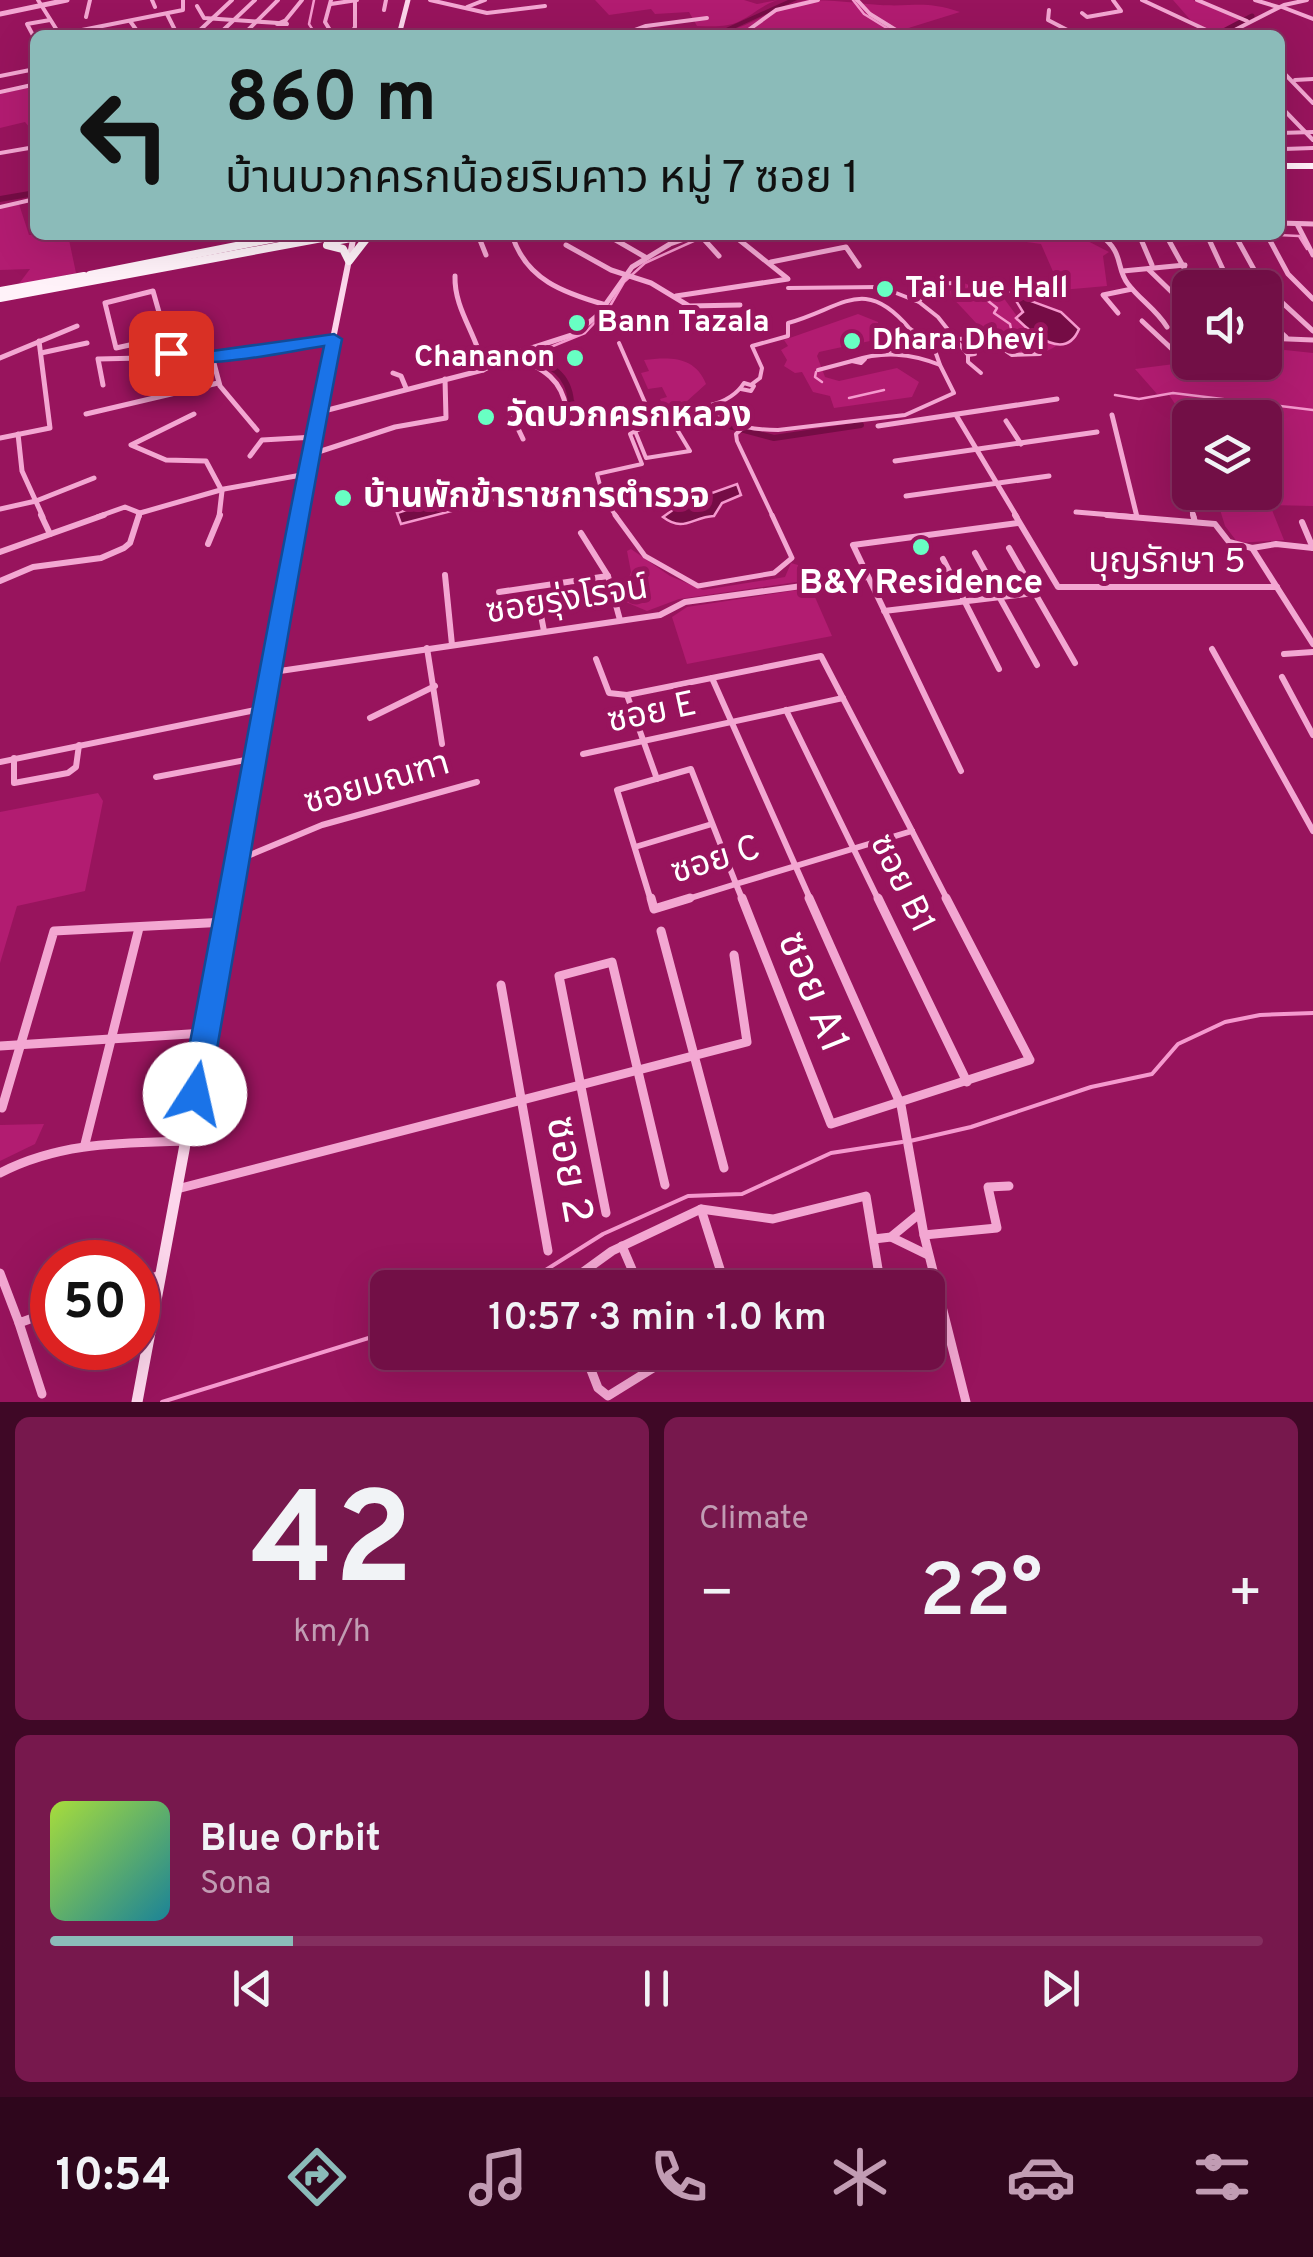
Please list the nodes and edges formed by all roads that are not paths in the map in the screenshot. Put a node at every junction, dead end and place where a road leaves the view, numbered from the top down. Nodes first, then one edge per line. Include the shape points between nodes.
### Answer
1 (66, 0) edge
2 (90, 0) edge
3 (152, 0) edge
4 (182, 0) edge
5 (232, 0) edge
6 (255, 0) edge
7 (278, 0) edge
8 (302, 0) edge
9 (356, 0) edge
10 (386, 0) edge
11 (408, 0) edge
12 (430, 0) edge
13 (485, 0) edge
14 (512, 0) edge
15 (818, 0) edge
16 (857, 0) edge
17 (1112, 0) edge
18 (1142, 0) edge
19 (1198, 0) edge
20 (1255, 0) edge
21 (1306, 0) edge
22 (331, 2) edge
23 (39, 4) edge
24 (197, 6) dead end
25 (545, 6) dead end
26 (155, 7) dead end
27 (1280, 7) junction
28 (466, 8) junction
29 (384, 10) dead end
30 (1048, 10) dead end
31 (12, 12) junction
32 (518, 12) junction
33 (1082, 12) dead end
34 (0, 14) edge
35 (168, 14) junction
36 (86, 17) dead end
37 (707, 18) dead end
38 (212, 19) junction
39 (1313, 19) edge
40 (50, 20) junction
41 (234, 20) junction
42 (257, 20) junction
43 (130, 21) junction
44 (11, 22) dead end
45 (1248, 22) junction
46 (282, 23) junction
47 (96, 27) junction
48 (30, 30) edge
49 (57, 30) edge
50 (82, 30) dead end
51 (98, 30) edge
52 (136, 30) edge
53 (175, 30) edge
54 (200, 30) dead end
55 (223, 30) edge
56 (248, 30) edge
57 (276, 30) edge
58 (289, 30) edge
59 (330, 30) edge
60 (354, 30) edge
61 (400, 30) edge
62 (636, 30) edge
63 (746, 30) edge
64 (896, 30) edge
65 (1067, 30) edge
66 (1206, 30) edge
67 (1235, 30) edge
68 (30, 71) edge
69 (1285, 73) edge
70 (0, 76) edge
71 (1285, 78) edge
72 (1292, 78) junction
73 (1313, 79) edge
74 (30, 85) edge
75 (0, 92) edge
76 (1313, 102) edge
77 (1285, 111) edge
78 (1306, 132) junction
79 (1313, 132) edge
80 (1285, 133) edge
81 (1313, 140) edge
82 (1285, 146) edge
83 (30, 148) edge
84 (1313, 148) edge
85 (0, 153) edge
86 (1313, 163) edge
87 (1285, 164) edge
88 (30, 200) edge
89 (0, 207) edge
90 (1285, 223) edge
91 (1297, 224) junction
92 (1313, 224) edge
93 (267, 240) edge
94 (290, 240) edge
95 (323, 240) edge
96 (329, 240) edge
97 (353, 240) edge
98 (365, 240) edge
99 (480, 240) edge
100 (513, 240) edge
101 (616, 240) edge
102 (682, 240) edge
103 (699, 240) edge
104 (740, 240) edge
105 (841, 240) edge
106 (1109, 240) edge
107 (1145, 240) edge
108 (1169, 240) edge
109 (1209, 240) edge
110 (1239, 240) edge
111 (1270, 240) edge
112 (314, 245) junction
113 (566, 245) dead end
114 (846, 247) junction
115 (1312, 253) edge
116 (486, 254) dead end
117 (719, 256) dead end
118 (646, 257) junction
119 (349, 261) junction
120 (771, 262) junction
121 (1184, 264) junction
122 (858, 266) dead end
123 (1150, 267) junction
124 (1186, 270) edge
125 (1223, 270) edge
126 (1122, 271) junction
127 (623, 274) junction
128 (455, 276) dead end
129 (91, 278) junction
130 (955, 283) dead end
131 (879, 287) dead end
132 (788, 288) dead end
133 (1132, 289) junction
134 (1172, 290) edge
135 (890, 291) dead end
136 (0, 295) edge
137 (674, 296) junction
138 (1313, 299) edge
139 (919, 302) junction
140 (606, 305) junction
141 (740, 305) dead end
142 (1118, 313) dead end
143 (1142, 321) dead end
144 (77, 326) dead end
145 (1167, 328) dead end
146 (910, 329) junction
147 (1313, 330) edge
148 (1282, 333) edge
149 (167, 337) junction
150 (955, 338) junction
151 (1282, 338) edge
152 (1287, 338) junction
153 (334, 339) junction
154 (1313, 340) edge
155 (40, 341) junction
156 (932, 342) junction
157 (87, 343) dead end
158 (619, 343) dead end
159 (1172, 349) edge
160 (888, 352) junction
161 (41, 353) junction
162 (516, 354) junction
163 (1040, 354) dead end
164 (188, 356) junction
165 (212, 356) junction
166 (0, 358) edge
167 (483, 358) junction
168 (940, 365) junction
169 (483, 370) junction
170 (818, 370) dead end
171 (393, 372) dead end
172 (981, 373) dead end
173 (445, 379) junction
174 (218, 383) junction
175 (103, 385) dead end
176 (406, 388) junction
177 (1058, 399) dead end
178 (710, 405) junction
179 (566, 408) junction
180 (649, 411) junction
181 (320, 412) junction
182 (86, 414) dead end
183 (194, 414) dead end
184 (956, 415) junction
185 (1112, 415) dead end
186 (605, 421) dead end
187 (1006, 421) dead end
188 (653, 422) junction
189 (745, 426) junction
190 (878, 426) dead end
191 (257, 430) dead end
192 (635, 431) junction
193 (1097, 432) dead end
194 (18, 434) junction
195 (315, 437) junction
196 (0, 438) edge
197 (523, 439) dead end
198 (1021, 444) junction
199 (977, 450) junction
200 (312, 454) junction
201 (250, 456) dead end
202 (895, 461) dead end
203 (308, 474) junction
204 (1049, 476) dead end
205 (94, 478) dead end
206 (998, 485) junction
207 (224, 489) junction
208 (906, 496) dead end
209 (36, 502) junction
210 (0, 509) edge
211 (1191, 510) edge
212 (140, 512) junction
213 (1076, 512) dead end
214 (1137, 517) junction
215 (1194, 522) junction
216 (1302, 522) dead end
217 (1018, 523) junction
218 (581, 533) dead end
219 (50, 534) junction
220 (1227, 537) joint
221 (208, 544) dead end
222 (1009, 548) dead end
223 (1252, 548) junction
224 (1313, 548) edge
225 (0, 552) edge
226 (975, 553) dead end
227 (943, 559) dead end
228 (445, 574) dead end
229 (608, 576) junction
230 (867, 577) junction
231 (0, 582) edge
232 (1278, 587) junction
233 (500, 592) dead end
234 (1034, 594) junction
235 (1002, 599) junction
236 (538, 600) dead end
237 (966, 604) junction
238 (884, 611) junction
239 (620, 620) junction
240 (544, 631) junction
241 (1313, 644) edge
242 (452, 645) junction
243 (428, 648) junction
244 (1212, 649) dead end
245 (1313, 652) edge
246 (1284, 654) dead end
247 (596, 660) dead end
248 (1075, 664) dead end
249 (1037, 665) dead end
250 (999, 669) dead end
251 (274, 672) junction
252 (1282, 677) dead end
253 (712, 678) junction
254 (435, 686) junction
255 (628, 695) junction
256 (843, 698) junction
257 (266, 708) junction
258 (786, 710) junction
259 (370, 718) dead end
260 (731, 722) junction
261 (1313, 735) edge
262 (644, 741) junction
263 (78, 744) junction
264 (442, 744) dead end
265 (584, 754) dead end
266 (14, 758) junction
267 (257, 758) junction
268 (0, 762) edge
269 (961, 771) dead end
270 (156, 777) dead end
271 (657, 779) junction
272 (477, 782) dead end
273 (712, 824) junction
274 (1313, 830) edge
275 (912, 831) junction
276 (635, 847) junction
277 (854, 848) junction
278 (238, 860) junction
279 (794, 866) junction
280 (735, 884) junction
281 (226, 922) junction
282 (139, 928) junction
283 (660, 932) dead end
284 (734, 954) dead end
285 (501, 986) dead end
286 (206, 1033) junction
287 (113, 1040) junction
288 (21, 1045) junction
289 (0, 1046) edge
290 (694, 1056) junction
291 (638, 1070) junction
292 (967, 1082) junction
293 (580, 1085) junction
294 (522, 1100) junction
295 (900, 1105) junction
296 (2, 1108) edge
297 (186, 1140) junction
298 (85, 1144) junction
299 (724, 1168) dead end
300 (0, 1173) edge
301 (665, 1185) dead end
302 (1009, 1186) dead end
303 (176, 1189) junction
304 (701, 1210) junction
305 (606, 1212) dead end
306 (919, 1214) junction
307 (924, 1235) junction
308 (891, 1237) junction
309 (873, 1239) junction
310 (622, 1246) junction
311 (548, 1250) dead end
312 (928, 1255) junction
313 (587, 1270) edge
314 (632, 1270) edge
315 (720, 1270) edge
316 (878, 1270) edge
317 (0, 1273) edge
318 (162, 1274) joint
319 (30, 1319) edge
320 (19, 1323) junction
321 (591, 1370) edge
322 (648, 1370) edge
323 (42, 1394) dead end
324 (137, 1402) edge
325 (966, 1402) edge

1 - 23 street
2 - 36 street
3 - 26 street
4 - 35 street via 183,10
5 - 38 street
6 - 41 street
7 - 42 street
8 - 46 street
9 - 22 street
9 - 60 street
10 - 29 street
11 - 61 main road
12 - 28 street
13 - 28 street
14 - 32 street
15 - 63 street via 776,10
16 - 64 street
17 - 33 street via 1122,11 1086,17
18 - 66 street
19 - 45 street
20 - 27 street
21 - 27 street
22 - 59 street via 325,22
23 - 31 street
23 - 40 street
24 - 38 street via 202,18
25 - 32 street
27 - 39 street
27 - 45 street
28 - 32 street
30 - 65 street via 1048,20
31 - 34 street
31 - 44 street
35 - 43 street
35 - 53 street
37 - 62 street
38 - 41 street
38 - 54 street
40 - 48 street via 27,24
40 - 49 street
41 - 42 street
41 - 55 street
42 - 46 street
42 - 56 street
43 - 47 street
43 - 52 street
45 - 67 street
46 - 57 street
46 - 58 street
47 - 50 street
47 - 51 street
68 - 70 street
69 - 72 street
71 - 72 street
72 - 73 street
72 - 76 street
74 - 75 street
77 - 78 street
78 - 79 street
78 - 80 street
78 - 81 street
82 - 84 street
83 - 85 street
86 - 87 main road
88 - 89 street
90 - 91 street
91 - 92 street
91 - 115 street
93 - 129 main road
94 - 129 main road
95 - 129 main road
96 - 112 main road
97 - 119 main road
98 - 119 main road
99 - 116 street
100 - 140 street via 517,253 551,288
101 - 118 street
102 - 118 street
103 - 117 street
104 - 120 street
105 - 114 street
106 - 126 street
107 - 123 street
108 - 121 street
109 - 125 street
110 - 147 street via 1262,284
111 - 138 street via 1288,274
112 - 119 main road via 343,249
112 - 129 main road
113 - 127 street
114 - 120 street
114 - 122 street
118 - 127 street
119 - 153 main road
120 - 137 street via 788,279
121 - 123 street
121 - 124 street
123 - 126 street
123 - 134 street
126 - 133 street
127 - 137 street
127 - 140 street
128 - 167 street via 457,309
129 - 136 main road
130 - 139 street via 930,284
131 - 132 street
133 - 142 street via 1103,296
133 - 145 street
135 - 139 street
137 - 141 street via 689,306
139 - 150 street
140 - 162 street via 575,334
143 - 159 street
144 - 155 street
146 - 156 street
146 - 160 street
146 - 178 street via 891,306 876,300 839,301 788,322 788,336 752,346 762,368 753,390
148 - 152 street
149 - 149 street via 153,291 105,303 116,348
149 - 164 street via 171,353
150 - 156 street
150 - 163 street via 987,338 1012,355
150 - 172 street
151 - 152 street
152 - 154 street
153 - 165 street
153 - 181 main road
155 - 161 street
155 - 166 street
156 - 168 street
157 - 161 street
158 - 180 street
160 - 168 street
160 - 170 street
161 - 194 street via 50,428
162 - 167 street
162 - 169 street
162 - 179 street via 553,376
164 - 165 street
164 - 175 street via 98,359
165 - 174 street
167 - 169 street
168 - 189 street via 954,393 920,411 801,428
169 - 173 street
171 - 176 street
173 - 176 street
173 - 200 street via 446,418
174 - 182 street
174 - 191 street
176 - 181 street
177 - 184 street
178 - 180 street
178 - 189 street via 716,416
179 - 186 street via 602,413
179 - 197 street via 515,416
180 - 188 street
181 - 195 main road
183 - 207 street via 131,444 166,460 206,461
184 - 190 street
184 - 199 street
185 - 214 street
187 - 198 street
188 - 192 street
188 - 192 street via 680,428 690,451 646,458
189 - 192 street via 736,434 792,558 774,573 710,587 645,556 604,500 597,474 642,464 630,434
193 - 198 street
194 - 196 street
194 - 209 street via 22,472
195 - 200 main road
195 - 201 street via 262,440
198 - 199 street
199 - 202 street
199 - 206 street
200 - 203 main road
203 - 207 street
203 - 251 main road
204 - 206 street
205 - 209 street
206 - 208 street
206 - 217 street
207 - 212 street
207 - 221 street via 221,519
209 - 210 street
209 - 219 street
211 - 215 street
212 - 219 street via 124,508
212 - 231 street via 124,548 102,558 33,566
213 - 214 street
214 - 215 street
215 - 220 street via 1215,524
216 - 224 street
217 - 230 street via 854,544
217 - 232 street, บุญรักษา 5 via 1058,587
218 - 229 street
219 - 225 street
220 - 223 street
222 - 234 street
223 - 224 street
223 - 232 street
226 - 235 street
227 - 237 street
228 - 242 street
229 - 233 street
229 - 239 street
230 - 238 street
230 - 239 street, ซอยรุ่งโรจน์ via 685,602 660,615
232 - 241 street
234 - 235 street
234 - 248 street
235 - 237 street
235 - 249 street
236 - 240 street
237 - 238 street
237 - 250 street
238 - 269 street
239 - 240 street, ซอยรุ่งโรจน์
240 - 242 street, ซอยรุ่งโรจน์
242 - 243 street, ซอยรุ่งโรจน์
243 - 251 street, ซอยรุ่งโรจน์
243 - 254 street
244 - 274 street
245 - 246 street
247 - 255 street via 609,694
251 - 257 main road
252 - 261 street
253 - 255 street
253 - 256 street via 821,656
253 - 260 street
254 - 259 street
254 - 264 street
255 - 262 street
256 - 258 street, ซอย E
256 - 275 street
257 - 263 street
257 - 267 main road
258 - 260 street, ซอย E
258 - 277 street, ซอย B1
260 - 262 street, ซอย E
260 - 279 street
262 - 265 street, ซอย E
262 - 271 street
263 - 266 street
263 - 266 street via 76,767 68,773 14,782
266 - 268 street
267 - 270 street
267 - 278 main road
271 - 273 street, ซอย A1 via 691,770
271 - 276 street via 617,790
272 - 278 street, ซอยมณฑา via 298,833
273 - 276 street
273 - 280 street, ซอย A1
275 - 277 street, ซอย C
275 - 292 street via 1030,1060
276 - 280 street, ซอย C via 654,909
277 - 279 street, ซอย C
277 - 292 street, ซอย B1
278 - 281 main road
279 - 280 street, ซอย C
279 - 295 street
280 - 295 street, ซอย A1 via 830,1124
281 - 282 street
281 - 286 main road
282 - 287 street
282 - 288 street via 54,931
283 - 290 street
284 - 290 street via 748,1042
285 - 294 street, ซอย 2
286 - 287 street
286 - 297 main road
287 - 288 street
287 - 298 street
288 - 289 street
288 - 296 street
290 - 291 street
290 - 299 street
291 - 293 street
291 - 293 street via 612,962 559,976
291 - 301 street
292 - 295 street
293 - 294 street
293 - 305 street
294 - 303 street
294 - 311 street, ซอย 2
295 - 306 street
297 - 298 street
297 - 303 main road
298 - 300 street via 24,1158
302 - 307 street via 988,1187 996,1228
303 - 318 main road
304 - 309 street via 773,1219 866,1196
304 - 310 street
304 - 315 street
306 - 307 street
306 - 308 street
307 - 312 street
308 - 309 street
308 - 312 street
309 - 316 street
310 - 313 street
310 - 314 street
312 - 325 street
317 - 320 street
318 - 324 main road
319 - 320 street
320 - 323 street
321 - 322 street via 608,1396

